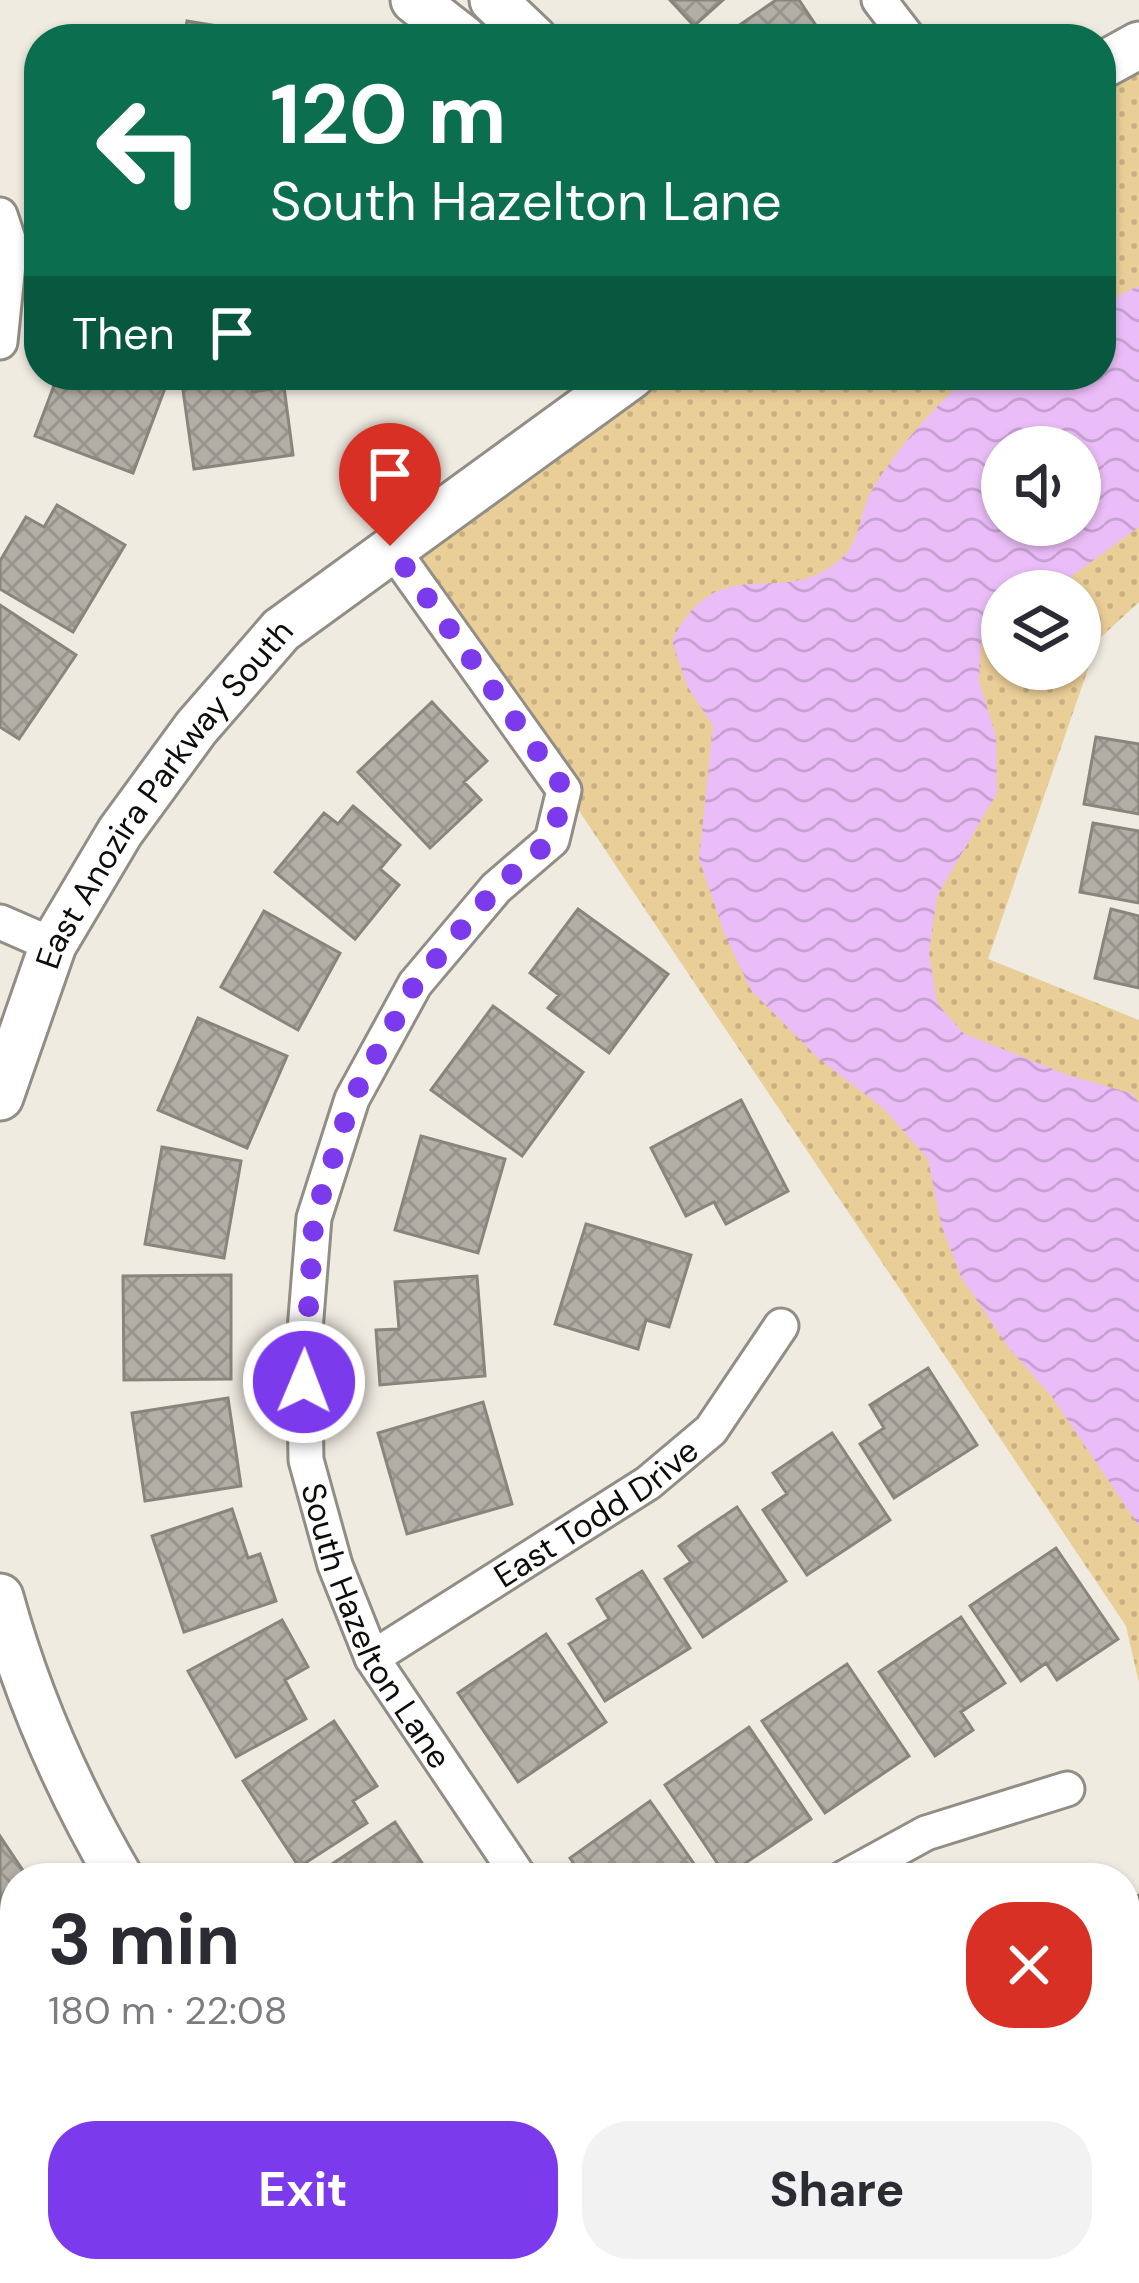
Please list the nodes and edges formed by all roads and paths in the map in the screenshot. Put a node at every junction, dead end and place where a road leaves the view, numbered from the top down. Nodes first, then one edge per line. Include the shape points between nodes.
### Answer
1 (413, 0) edge
2 (493, 0) edge
3 (879, 0) edge
4 (444, 24) edge
5 (518, 24) edge
6 (897, 24) edge
7 (16, 235) edge
8 (0, 342) edge
9 (611, 390) edge
10 (390, 546) junction
11 (0, 922) edge
12 (53, 945) junction
13 (0, 1097) edge
14 (781, 1326) dead end
15 (0, 1597) edge
16 (372, 1658) junction
17 (1067, 1789) dead end
18 (111, 1863) edge
19 (510, 1863) edge
20 (871, 1863) edge

1 - 4 street
2 - 5 street
3 - 6 street
7 - 8 street
9 - 10 street, East Anozira Parkway South
10 - 12 street, East Anozira Parkway South via 281,630 196,728 120,832
10 - 16 street, South Hazelton Lane via 565,790 551,840 496,888 415,984 352,1099 314,1218 305,1460
11 - 12 street
12 - 13 street, East Anozira Parkway South
14 - 16 street, East Todd Drive via 711,1430 648,1483
15 - 18 street via 18,1665
16 - 19 street, South Hazelton Lane
17 - 20 street via 926,1833

